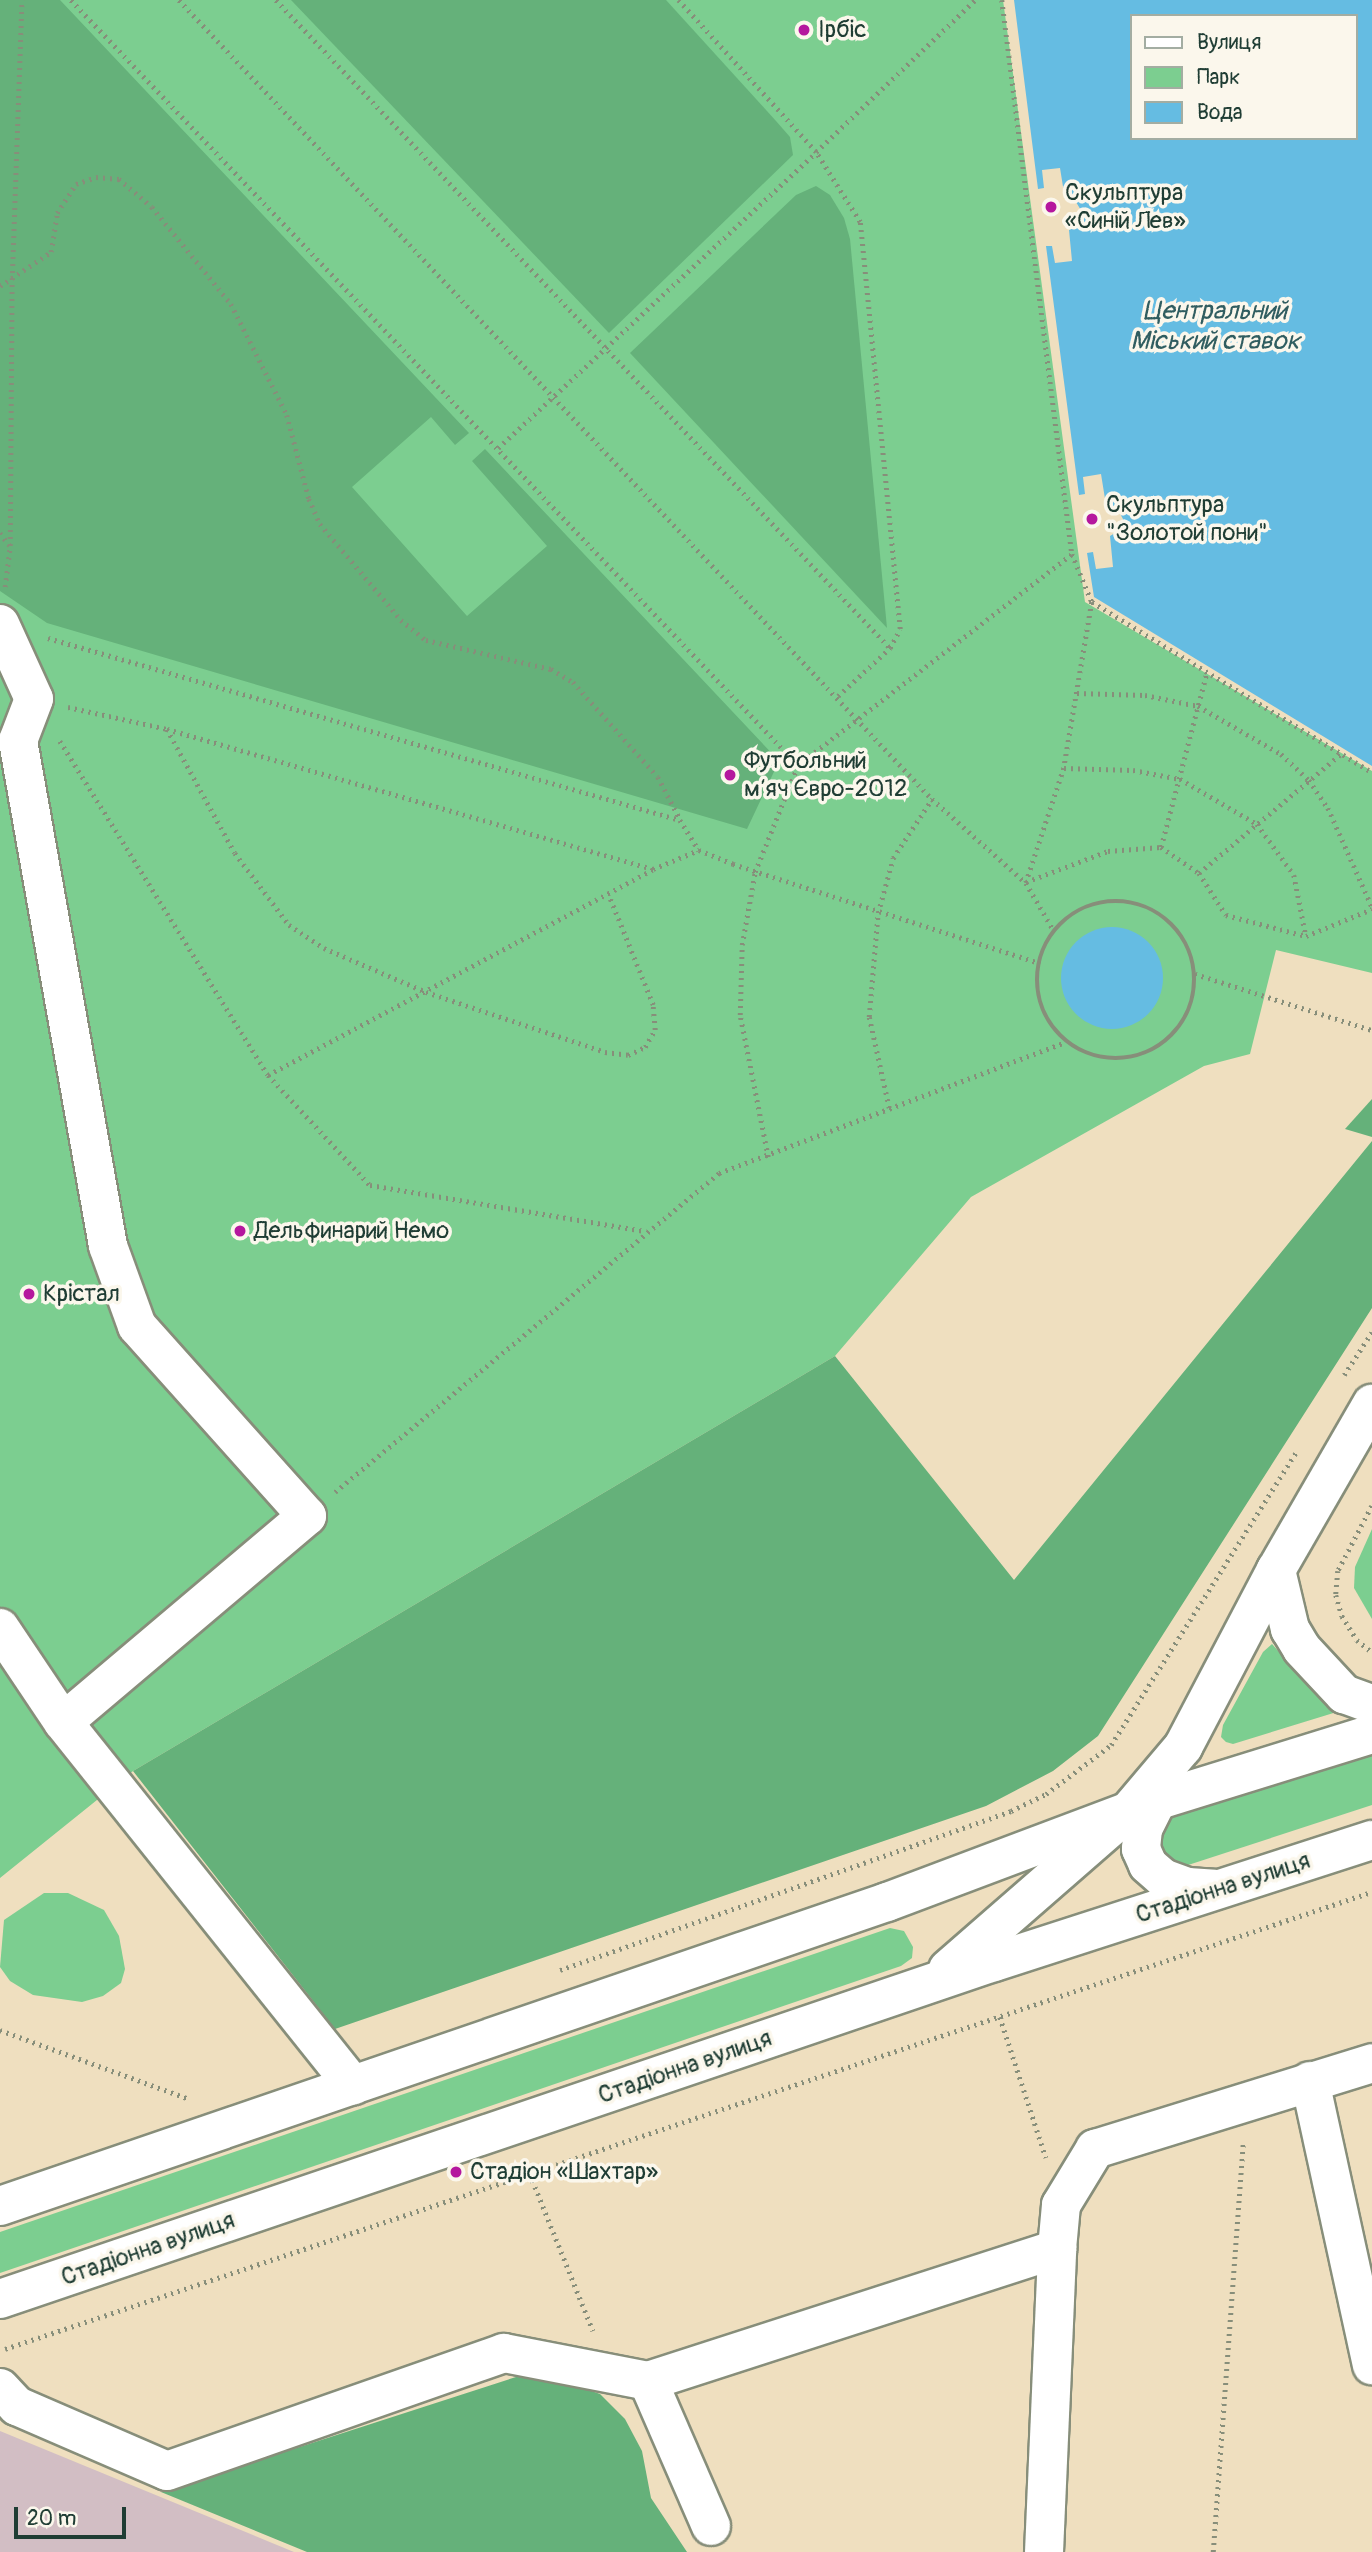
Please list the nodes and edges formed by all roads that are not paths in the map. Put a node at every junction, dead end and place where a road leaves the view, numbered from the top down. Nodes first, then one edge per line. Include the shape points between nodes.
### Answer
1 (2, 611) edge
2 (1372, 1404) edge
3 (1276, 1570) junction
4 (0, 1628) edge
5 (1372, 1704) edge
6 (63, 1722) junction
7 (1372, 1734) edge
8 (1143, 1806) junction
9 (1372, 1840) edge
10 (1220, 1889) junction
11 (933, 1982) junction
12 (1372, 2063) edge
13 (1310, 2081) junction
14 (353, 2085) junction
15 (0, 2206) edge
16 (1058, 2249) junction
17 (0, 2298) edge
18 (1372, 2365) edge
19 (648, 2381) junction
20 (0, 2388) edge
21 (711, 2526) dead end
22 (1044, 2552) edge

1 - 6 street via 34,699 18,741 108,1246 137,1325 307,1516
2 - 3 street
3 - 5 street via 1290,1629 1302,1649 1344,1694
3 - 8 street via 1183,1747
4 - 6 street
6 - 14 street
7 - 8 street
8 - 10 street via 1141,1849 1148,1865 1163,1878 1188,1887
8 - 11 street
8 - 14 street via 887,1902
9 - 10 street, Стадіонна вулиця
10 - 11 street, Стадіонна вулиця
11 - 17 street, Стадіонна вулиця
12 - 13 street
13 - 16 street via 1095,2150 1061,2206
13 - 18 street
14 - 15 street
16 - 19 street
16 - 22 street
19 - 20 street via 504,2353 167,2472 17,2406
19 - 21 street

